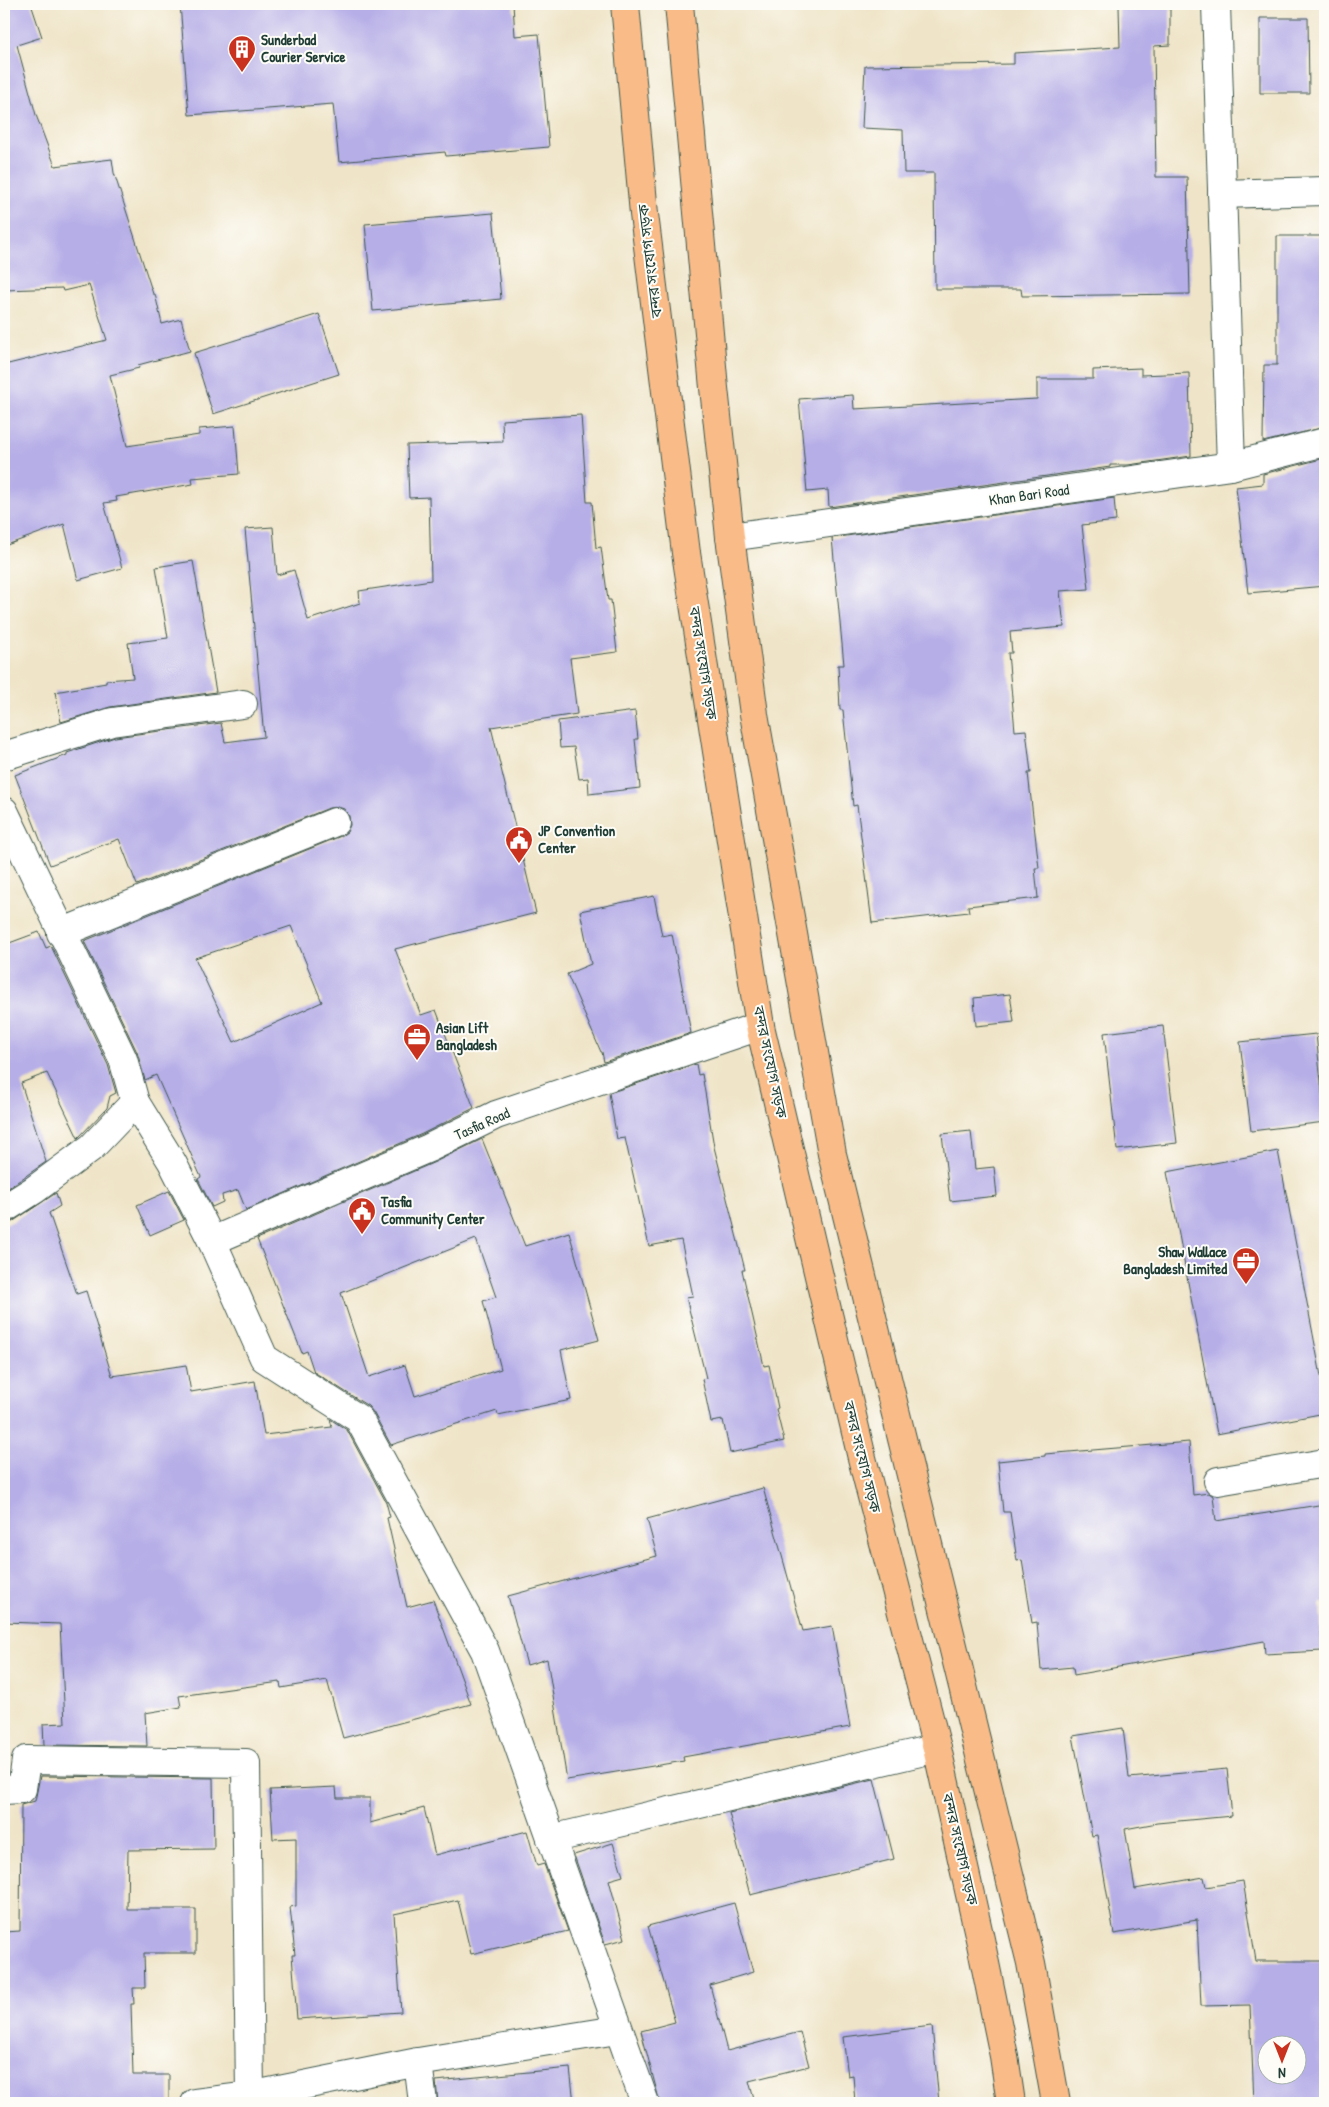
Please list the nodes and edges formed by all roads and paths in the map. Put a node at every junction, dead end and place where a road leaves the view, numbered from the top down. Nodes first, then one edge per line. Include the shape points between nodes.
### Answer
1 (625, 4) edge
2 (679, 4) edge
3 (1216, 4) edge
4 (1325, 192) edge
5 (1222, 194) junction
6 (1325, 442) edge
7 (1231, 466) junction
8 (730, 537) junction
9 (243, 704) dead end
10 (4, 756) edge
11 (4, 811) edge
12 (335, 822) dead end
13 (61, 933) junction
14 (760, 1026) junction
15 (135, 1102) junction
16 (4, 1209) edge
17 (212, 1242) junction
18 (1325, 1463) edge
19 (1218, 1481) dead end
20 (937, 1748) junction
21 (4, 1790) edge
22 (551, 1840) junction
23 (617, 2030) junction
24 (418, 2062) junction
25 (250, 2096) junction
26 (195, 2103) edge
27 (423, 2103) edge
28 (645, 2103) edge
29 (1011, 2103) edge
30 (1056, 2103) edge

1 - 14 highway, বন্দর সংযোগ সড়ক via 644,214 686,553
2 - 8 highway
3 - 5 street
4 - 5 street
5 - 7 street
6 - 7 street, Khan Bari Road
7 - 8 street, Khan Bari Road
8 - 30 highway via 754,714 832,1154 1031,1963
9 - 10 street via 112,722
11 - 13 street
12 - 13 street
13 - 15 street via 123,1060
14 - 17 street, Tasfia Road via 496,1115 429,1148
14 - 20 highway, বন্দর সংযোগ সড়ক via 862,1458
15 - 16 street via 92,1147
15 - 17 street via 172,1162
17 - 22 street via 264,1358 359,1419 484,1651
18 - 19 street
20 - 22 street
20 - 29 highway, বন্দর সংযোগ সড়ক via 980,1939
21 - 25 street via 22,1789 26,1760 246,1764
22 - 23 street
23 - 24 street
23 - 28 street
24 - 25 street
24 - 27 street
25 - 26 street

